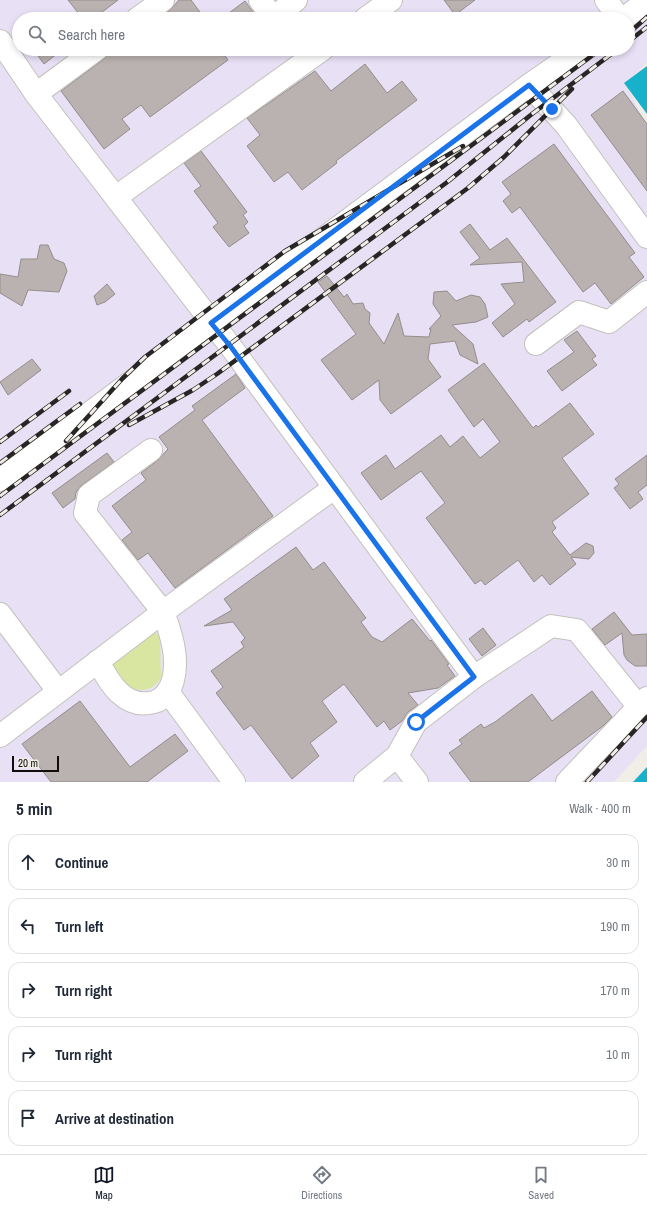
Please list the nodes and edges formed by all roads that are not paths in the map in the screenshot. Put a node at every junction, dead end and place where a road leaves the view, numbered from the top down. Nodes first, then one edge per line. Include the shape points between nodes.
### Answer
1 (163, 0) edge
2 (260, 0) edge
3 (296, 0) edge
4 (391, 0) edge
5 (606, 0) edge
6 (647, 1) edge
7 (147, 12) edge
8 (269, 12) edge
9 (281, 12) edge
10 (375, 12) edge
11 (615, 12) edge
12 (632, 12) edge
13 (0, 42) edge
14 (88, 56) edge
15 (313, 56) edge
16 (571, 56) edge
17 (529, 85) junction
18 (36, 94) junction
19 (116, 197) junction
20 (647, 237) edge
21 (647, 292) edge
22 (211, 323) junction
23 (536, 344) dead end
24 (151, 450) dead end
25 (0, 480) edge
26 (334, 488) junction
27 (163, 612) junction
28 (1, 618) edge
29 (98, 662) junction
30 (474, 677) junction
31 (58, 691) junction
32 (168, 692) junction
33 (643, 702) edge
34 (0, 736) edge
35 (397, 756) junction
36 (234, 782) edge
37 (365, 782) edge
38 (417, 782) edge
39 (567, 782) edge

1 - 7 lane
2 - 8 lane
3 - 9 lane
4 - 10 lane
5 - 11 lane
6 - 12 lane
13 - 18 lane
14 - 18 lane
15 - 19 lane
16 - 17 lane
17 - 20 lane via 566,125
17 - 22 lane
18 - 19 lane
19 - 22 lane
21 - 23 lane via 609,322 579,312
22 - 25 lane
22 - 26 lane
24 - 27 lane via 89,495 85,513
26 - 27 lane
26 - 30 lane
27 - 29 lane
27 - 32 lane via 170,630 175,670
28 - 31 lane
29 - 31 lane
29 - 32 lane via 110,684 134,703 147,704 159,700
30 - 33 lane via 551,626 577,630
30 - 35 lane via 416,722
31 - 34 lane
32 - 36 lane
33 - 39 lane
35 - 37 lane
35 - 38 lane

